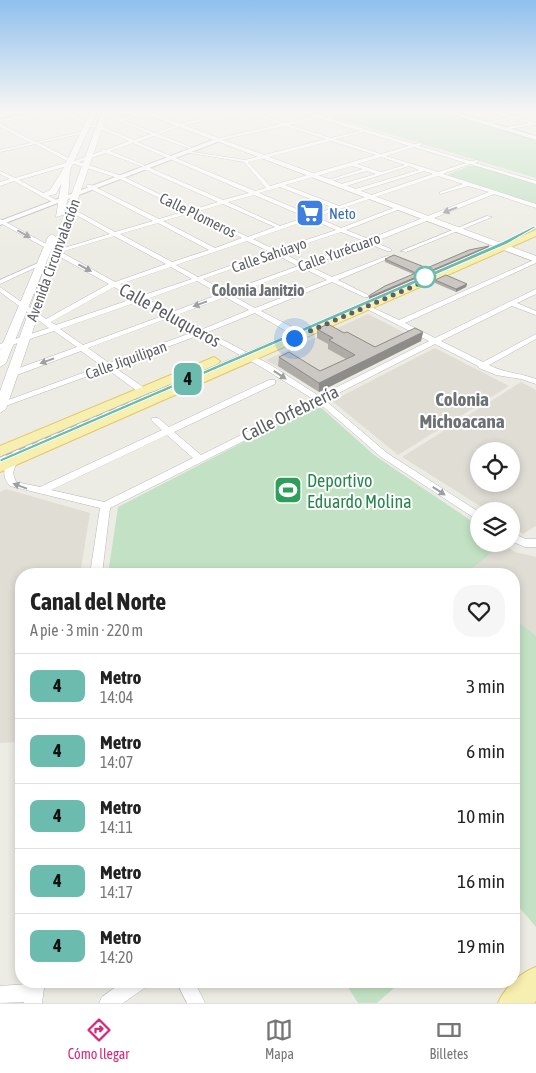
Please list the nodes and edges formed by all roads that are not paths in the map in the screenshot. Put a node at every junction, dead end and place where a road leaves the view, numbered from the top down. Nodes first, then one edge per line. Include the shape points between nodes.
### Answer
1 (89, 157) edge
2 (59, 158) edge
3 (73, 158) edge
4 (87, 158) edge
5 (121, 158) edge
6 (169, 158) joint
7 (228, 158) edge
8 (258, 158) edge
9 (263, 158) edge
10 (371, 158) edge
11 (388, 158) edge
12 (460, 158) edge
13 (245, 161) junction
14 (474, 162) junction
15 (352, 164) junction
16 (70, 165) junction
17 (410, 165) junction
18 (86, 167) junction
19 (144, 167) junction
20 (368, 169) junction
21 (423, 170) junction
22 (0, 172) edge
23 (381, 174) junction
24 (438, 174) junction
25 (312, 176) junction
26 (118, 177) junction
27 (395, 178) junction
28 (14, 180) junction
29 (327, 181) junction
30 (536, 181) edge
31 (264, 182) junction
32 (290, 182) junction
33 (411, 183) junction
34 (0, 184) edge
35 (468, 184) junction
36 (280, 185) junction
37 (340, 186) junction
38 (91, 187) junction
39 (269, 188) junction
40 (78, 190) junction
41 (354, 191) junction
42 (495, 192) junction
43 (253, 193) junction
44 (442, 193) dead end
45 (43, 195) junction
46 (60, 196) junction
47 (369, 197) junction
48 (223, 202) junction
49 (536, 206) edge
50 (338, 207) junction
51 (398, 208) junction
52 (71, 210) junction
53 (190, 211) junction
54 (309, 217) junction
55 (489, 217) dead end
56 (427, 219) junction
57 (1, 221) edge
58 (158, 221) junction
59 (536, 224) edge
60 (279, 227) junction
61 (340, 230) junction
62 (457, 230) junction
63 (536, 233) edge
64 (114, 234) junction
65 (246, 239) junction
66 (368, 242) junction
67 (490, 242) junction
68 (503, 247) junction
69 (52, 249) junction
70 (215, 250) junction
71 (404, 252) dead end
72 (276, 253) junction
73 (536, 260) edge
74 (40, 264) junction
75 (171, 265) junction
76 (303, 266) junction
77 (198, 280) junction
78 (332, 280) junction
79 (0, 282) edge
80 (114, 284) junction
81 (0, 289) edge
82 (536, 290) edge
83 (226, 294) junction
84 (142, 299) junction
85 (367, 302) junction
86 (511, 303) junction
87 (25, 306) junction
88 (254, 310) junction
89 (34, 313) junction
90 (536, 313) edge
91 (171, 315) junction
92 (46, 321) junction
93 (399, 323) junction
94 (56, 328) junction
95 (289, 329) junction
96 (201, 332) junction
97 (26, 335) junction
98 (536, 336) edge
99 (435, 341) junction
100 (4, 346) edge
101 (82, 348) junction
102 (236, 352) junction
103 (250, 357) junction
104 (0, 363) edge
105 (482, 366) junction
106 (109, 367) junction
107 (14, 373) junction
108 (272, 382) dead end
109 (536, 382) edge
110 (142, 391) junction
111 (318, 399) junction
112 (0, 407) edge
113 (155, 420) dead end
114 (168, 432) junction
115 (0, 452) edge
116 (200, 458) junction
117 (12, 461) junction
118 (0, 466) edge
119 (40, 491) junction
120 (106, 506) junction
121 (470, 511) edge
122 (520, 541) edge
123 (536, 543) edge
124 (97, 568) edge
125 (536, 981) edge
126 (130, 988) edge
127 (188, 988) edge
128 (34, 992) edge
129 (0, 995) edge
130 (108, 1003) edge
131 (196, 1003) edge
132 (513, 1003) edge

1 - 18 main road, Avenida Circunvalación
2 - 16 street, Calle Plomeros
3 - 16 main road, Avenida Circunvalación
4 - 16 street
5 - 19 street
6 - 19 street
6 - 43 street
7 - 13 street
8 - 13 street
9 - 25 main road
10 - 15 street
11 - 17 street
12 - 14 street
13 - 31 street
14 - 24 street
14 - 30 street
15 - 20 street
15 - 25 street
16 - 18 street, Calle Plomeros
16 - 28 street
16 - 45 main road via 53,192
16 - 46 main road, Avenida Circunvalación
17 - 21 street
17 - 23 street
18 - 26 street, Calle Plomeros
18 - 40 main road, Avenida Circunvalación
19 - 26 street
19 - 48 street
20 - 23 street
20 - 29 street
21 - 24 street
21 - 27 street
22 - 28 street
23 - 27 street
23 - 37 street
24 - 33 street
24 - 35 street
25 - 29 main road
25 - 32 street
26 - 38 street
26 - 53 street, Calle Plomeros
27 - 33 street
27 - 41 street
28 - 34 street
28 - 45 street
29 - 37 main road
31 - 32 street
31 - 39 street
32 - 36 street
33 - 47 street
35 - 42 street
35 - 44 street
36 - 39 street
36 - 50 street
37 - 41 main road
38 - 40 street
38 - 58 street
39 - 43 street
40 - 46 main road
40 - 46 street
40 - 52 main road, Avenida Circunvalación
41 - 47 main road
42 - 49 street
42 -> 56 street, Calle Yurécuaro
43 - 48 street
43 - 54 street
45 - 46 street
46 - 57 street
46 - 69 main road, Avenida Circunvalación
47 - 50 street
47 - 51 main road
48 - 53 street
48 - 60 street
50 - 54 street
51 - 56 main road
51 - 61 street, Calle Sahúayo
52 - 64 street
52 - 69 main road, Avenida Circunvalación
53 - 58 street
53 - 65 street, Calle Plomeros
54 - 60 street
54 - 61 street
55 - 62 street
56 - 62 main road
56 - 66 street, Calle Yurécuaro
57 -> 69 street, Calle Peluqueros
58 - 64 street
58 - 70 street
59 - 67 main road
60 - 65 street
61 - 66 street
61 - 72 street, Calle Sahúayo
62 - 67 main road
62 - 71 street
63 - 68 main road
64 - 69 street
64 - 75 street
65 - 70 street
65 - 72 street, Calle Plomeros
66 - 76 street, Calle Yurécuaro
66 - 78 street, Calle Jiquilipan via 389,254
67 - 68 main road
67 - 85 main road
68 - 73 main road
68 - 85 main road
69 - 74 main road, Avenida Circunvalación
69 -> 80 street, Calle Peluqueros
69 - 89 main road, Avenida Circunvalación
70 - 75 street
72 - 76 street, Calle Plomeros
72 - 77 street, Calle Sahúayo
73 - 93 street
74 - 79 street
74 - 87 main road, Avenida Circunvalación
75 - 77 street
75 - 80 street
76 - 78 street, Calle Plomeros
76 - 83 street, Calle Yurécuaro
77 - 83 street
77 - 84 street, Calle Sahúayo
78 - 85 street, Calle Plomeros
78 - 88 street, Calle Jiquilipan
80 - 84 street, Calle Peluqueros
80 - 92 street
81 - 87 street
82 - 86 street, Calle Orfebrería
83 - 88 street
83 -> 91 street, Calle Yurécuaro
84 - 91 street, Calle Peluqueros
84 - 94 street, Calle Sahúayo
85 - 93 street, Calle Plomeros
85 - 95 main road
85 - 103 main road
86 - 90 street
86 - 99 street, Calle Orfebrería
87 - 89 street
87 - 100 main road, Avenida Circunvalación
88 - 95 street
88 - 96 street, Calle Jiquilipan
89 - 92 street
89 - 97 main road, Avenida Circunvalación
91 - 96 street, Calle Peluqueros
91 - 101 street, Calle Yurécuaro
92 - 94 street
93 - 99 street, Calle Plomeros
94 - 97 street, Calle Sahúayo
94 - 101 street
95 - 102 main road
96 - 102 street, Calle Peluqueros
96 - 106 street, Calle Jiquilipan
97 - 100 street, Calle Sahúayo
97 - 107 main road, Avenida Circunvalación
98 - 105 street
99 - 105 street, Calle Plomeros
99 - 111 street, Calle Orfebrería
100 - 104 main road, Avenida Circunvalación
101 - 106 street
101 -> 107 street, Calle Yurécuaro
102 - 103 street, Calle Peluqueros
102 - 110 main road
103 -> 111 street, Calle Peluqueros
103 - 117 main road
105 - 109 street, Calle Plomeros via 499,374
106 - 110 street
106 - 112 street, Calle Jiquilipan
107 - 112 main road, Avenida Circunvalación
108 - 114 street
110 - 115 main road
111 - 116 street, Calle Orfebrería
111 -> 121 street, Calle Peluqueros via 384,455
113 - 114 street
114 - 116 street
114 - 119 street
116 - 120 street, Calle Orfebrería
117 - 118 main road
119 -> 117 street via 13,484 8,472
119 - 120 street
120 - 124 street
122 - 123 street
125 - 132 main road
126 - 130 street
127 - 131 street
128 - 129 street

